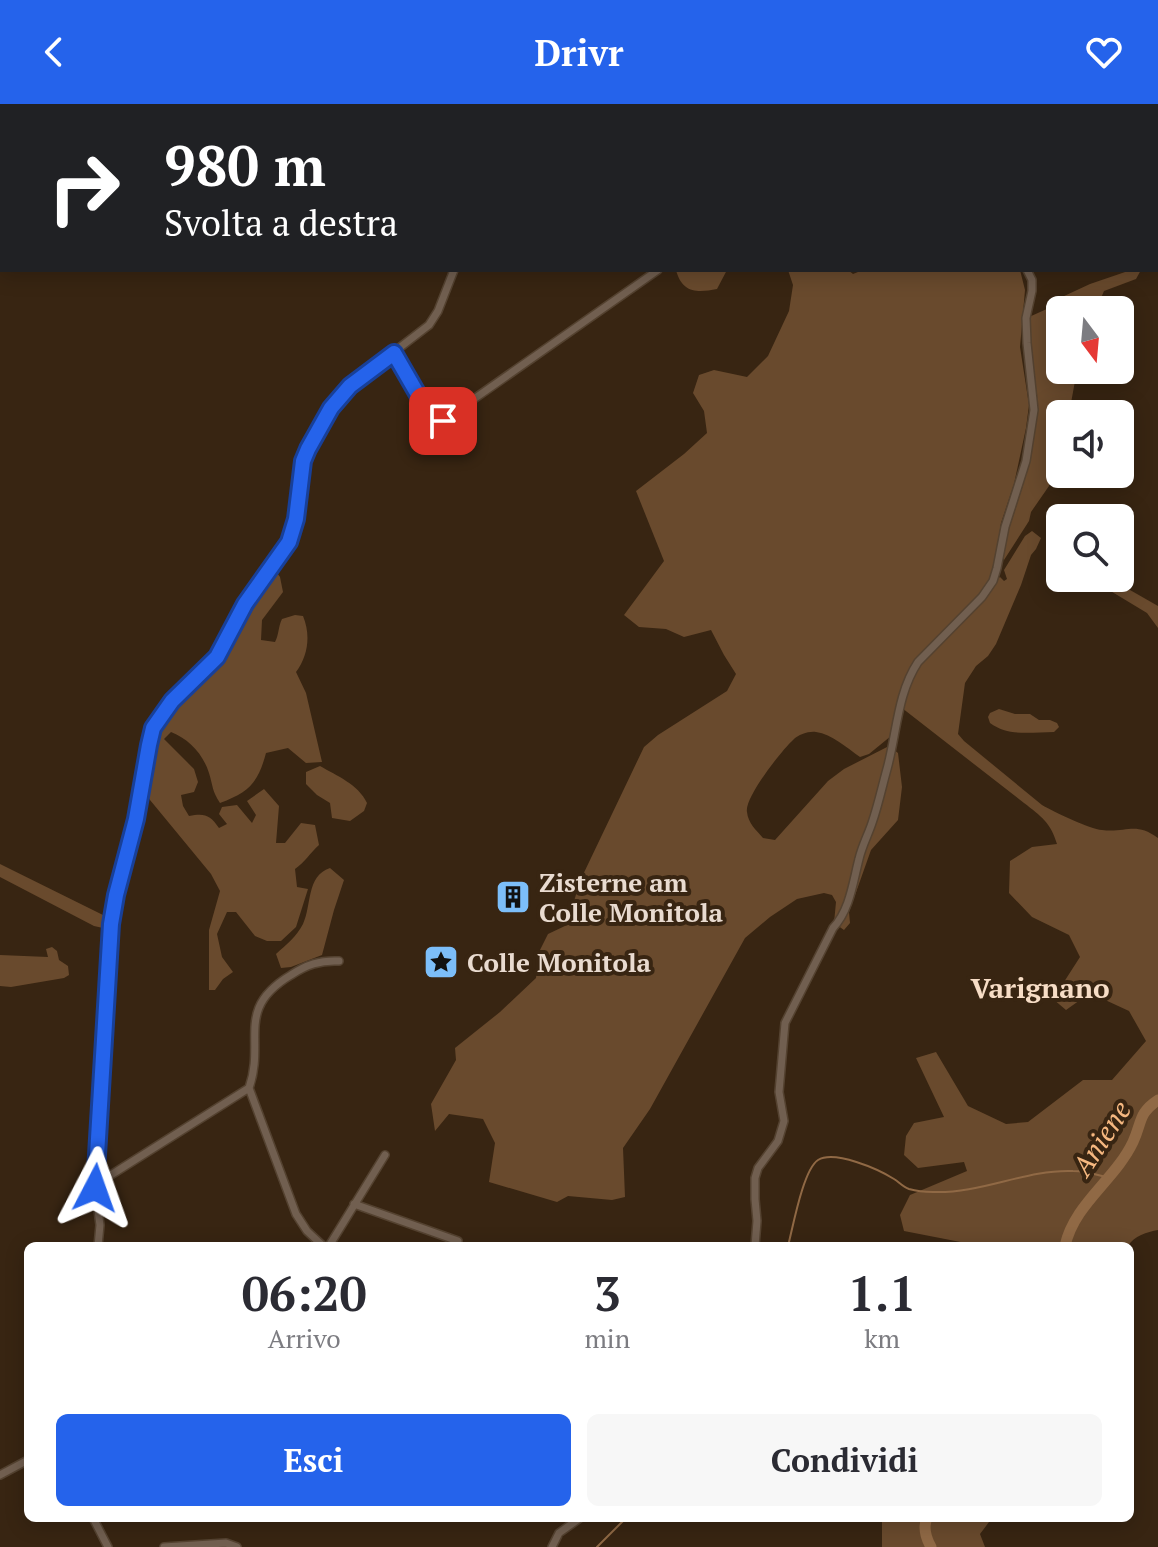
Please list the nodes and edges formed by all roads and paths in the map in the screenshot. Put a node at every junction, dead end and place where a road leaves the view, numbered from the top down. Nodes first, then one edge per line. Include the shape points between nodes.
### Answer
1 (453, 272) edge
2 (655, 272) edge
3 (1028, 272) edge
4 (394, 353) junction
5 (339, 961) dead end
6 (249, 1088) junction
7 (385, 1155) dead end
8 (95, 1185) junction
9 (354, 1204) junction
10 (458, 1241) dead end
11 (98, 1242) edge
12 (319, 1242) edge
13 (331, 1242) edge
14 (755, 1242) edge
15 (24, 1462) edge
16 (0, 1475) edge
17 (95, 1522) edge
18 (574, 1522) edge
19 (108, 1547) edge
20 (164, 1547) edge
21 (237, 1547) edge
22 (552, 1547) edge

1 - 4 street via 433,320
2 - 4 street via 441,422 432,419
3 - 14 street via 1032,291 1027,343 1034,410 997,568 982,597 918,662 903,694 872,825 841,919 785,1023 779,1092 784,1121 755,1178
4 - 8 street via 350,386 331,408 303,461 289,542 245,604 217,657 168,705 152,732 111,924
5 - 6 street via 302,968 264,996
6 - 8 street
6 - 12 street via 296,1214
7 - 9 street
8 - 11 street
9 - 10 street
9 - 13 street
15 - 16 street
17 - 19 street
18 - 22 street via 559,1533
20 - 21 street

